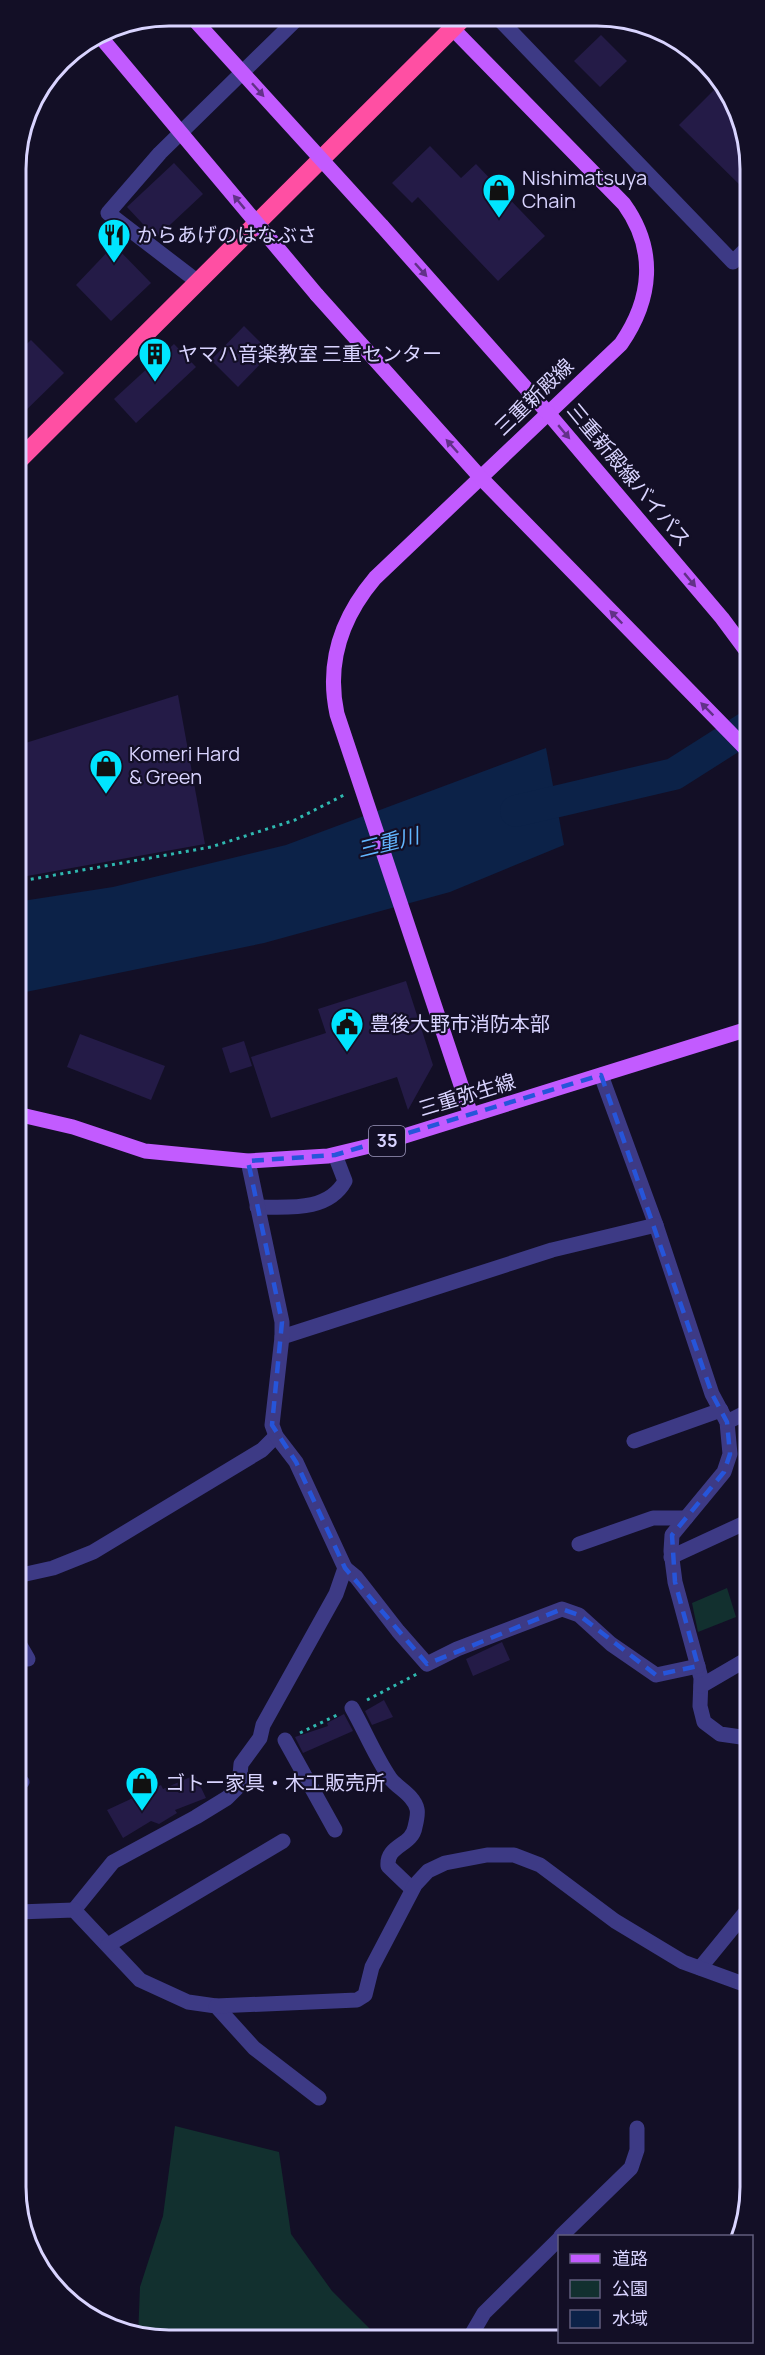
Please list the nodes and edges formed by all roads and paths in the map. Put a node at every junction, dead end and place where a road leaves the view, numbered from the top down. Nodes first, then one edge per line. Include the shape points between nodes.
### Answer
1 (200, 26) edge
2 (290, 26) edge
3 (455, 26) edge
4 (461, 26) edge
5 (506, 26) edge
6 (104, 40) edge
7 (740, 255) edge
8 (198, 282) junction
9 (548, 413) junction
10 (26, 453) edge
11 (481, 478) junction
12 (740, 642) edge
13 (740, 743) edge
14 (348, 794) dead end
15 (26, 880) edge
16 (740, 1032) edge
17 (601, 1075) junction
18 (471, 1115) junction
19 (26, 1116) edge
20 (335, 1155) junction
21 (248, 1161) junction
22 (258, 1207) junction
23 (656, 1225) junction
24 (282, 1337) junction
25 (739, 1414) edge
26 (724, 1416) junction
27 (276, 1436) junction
28 (634, 1441) dead end
29 (686, 1518) junction
30 (739, 1525) edge
31 (579, 1544) dead end
32 (671, 1557) junction
33 (345, 1568) junction
34 (26, 1574) edge
35 (26, 1656) edge
36 (28, 1659) dead end
37 (739, 1664) edge
38 (698, 1666) junction
39 (701, 1686) junction
40 (352, 1708) dead end
41 (739, 1737) edge
42 (285, 1740) dead end
43 (335, 1830) dead end
44 (283, 1841) dead end
45 (412, 1889) junction
46 (74, 1910) junction
47 (26, 1912) edge
48 (739, 1920) edge
49 (108, 1945) junction
50 (700, 1968) junction
51 (739, 1982) edge
52 (216, 2006) junction
53 (319, 2098) dead end
54 (637, 2128) dead end
55 (562, 2235) edge
56 (558, 2239) edge
57 (474, 2330) edge

1 -> 9 main road, 三重新殿線バイパス, bridge
2 - 8 street via 160,153 108,213
3 - 8 highway
4 - 9 main road, 三重新殿線 via 624,204 634,218 646,251 644,298 633,327 621,344
5 - 7 street via 733,262
11 -> 6 main road, bridge via 317,295
8 - 10 highway
9 - 11 main road, 三重新殿線
9 -> 12 main road, 三重新殿線バイパス
13 -> 11 main road
11 - 18 main road, 三重新殿線 via 375,578 340,638 332,678 334,700 371,818
14 - 15 path via 295,820 211,847
16 - 17 main road, 三重弥生線 / 35
17 - 18 main road, 三重弥生線 / 35
17 - 23 street
18 - 20 main road, 三重弥生線 / 35
19 - 21 main road, 三重弥生線 / 35 via 73,1126 145,1151
20 - 21 main road, 三重弥生線 / 35
20 - 22 street via 345,1180 340,1190 309,1206
21 - 22 street
22 - 24 street
23 - 24 street via 552,1250
23 - 26 street via 712,1394
24 - 27 street via 272,1425
25 - 26 street
26 - 28 street
26 - 29 street via 730,1454 724,1472
27 - 33 street via 296,1462
27 - 34 street via 262,1450 93,1552
29 - 31 street via 653,1518
29 - 32 street via 672,1535
30 - 32 street
32 - 38 street
33 - 38 street via 427,1664 562,1609 579,1615 611,1644 656,1675
33 - 46 street via 336,1594 263,1725 260,1738 241,1764 239,1786 196,1817 113,1862
35 - 36 street
37 - 39 street
38 - 39 street
39 - 41 street via 704,1722 720,1734
40 - 45 street via 391,1779 417,1809 411,1838 387,1859 388,1866
42 - 43 street
44 - 49 street
45 - 50 street via 428,1871 445,1863 514,1855 540,1866 615,1921
45 - 52 street via 372,1967 365,1995 357,2000
46 - 47 street
46 - 49 street
48 - 50 street
49 - 52 street via 140,1980 188,2002
50 - 51 street
52 - 53 street via 254,2048
54 - 55 street via 637,2150 631,2168
56 - 57 street via 484,2313

